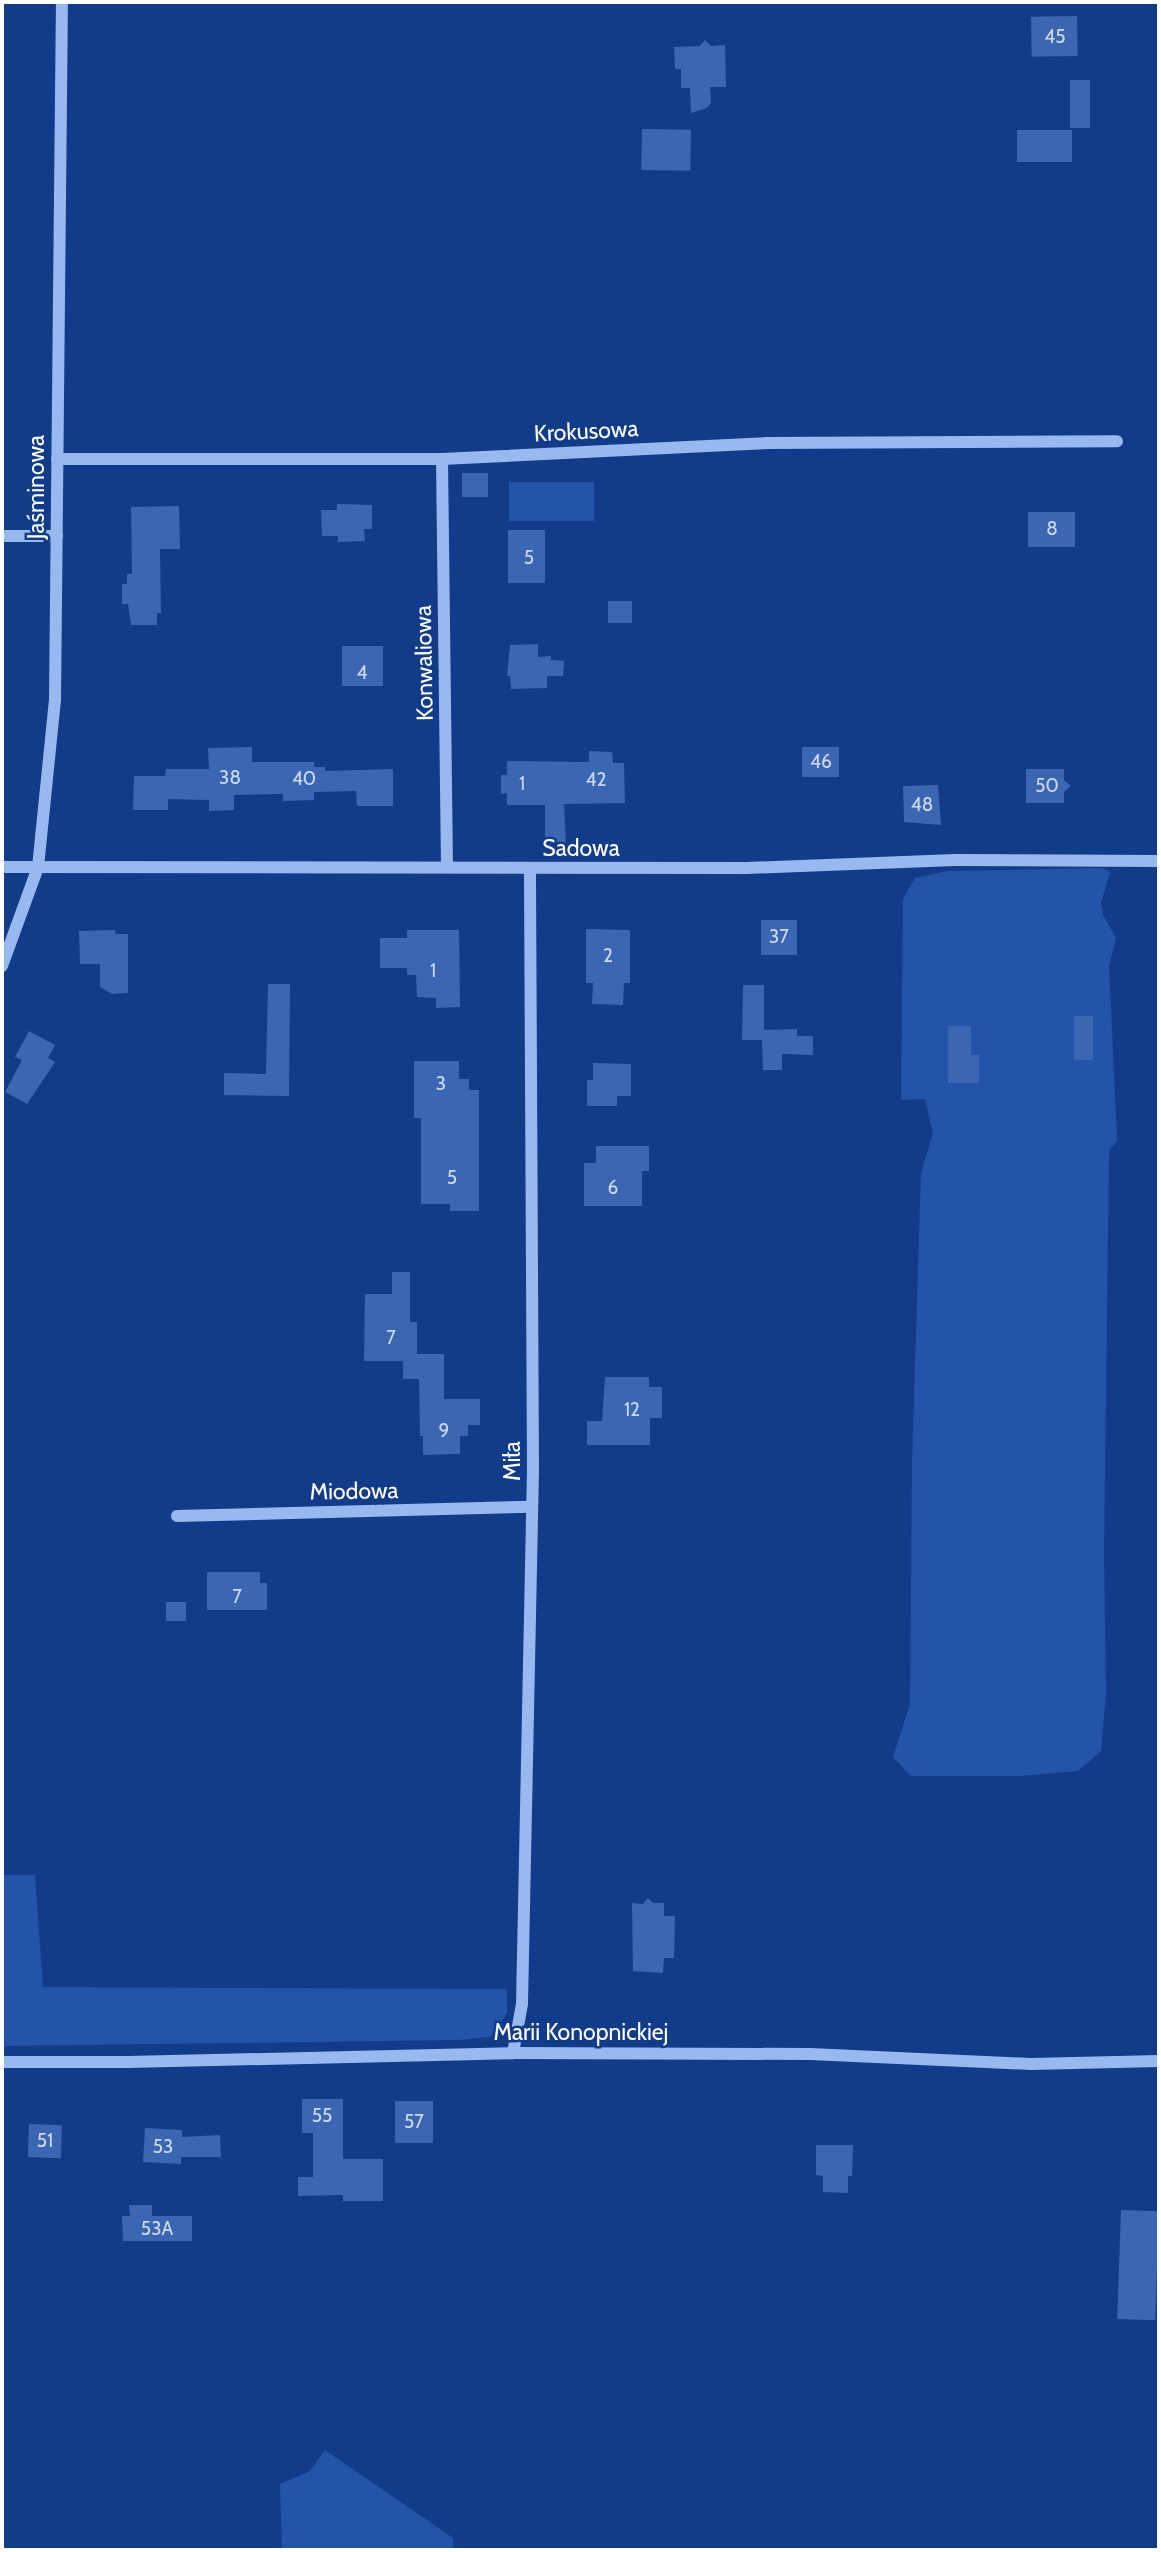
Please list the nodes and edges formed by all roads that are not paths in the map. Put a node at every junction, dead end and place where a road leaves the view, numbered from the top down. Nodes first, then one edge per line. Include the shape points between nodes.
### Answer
1 (62, 2) edge
2 (1117, 441) dead end
3 (57, 459) junction
4 (442, 459) junction
5 (2, 536) edge
6 (57, 536) junction
7 (1159, 861) edge
8 (2, 867) edge
9 (38, 867) junction
10 (447, 867) junction
11 (530, 869) junction
12 (2, 966) edge
13 (532, 1507) junction
14 (177, 1516) dead end
15 (513, 2053) junction
16 (1159, 2061) edge
17 (2, 2062) edge

1 - 3 street, Jaśminowa
2 - 4 street, Krokusowa via 766,443
3 - 4 street, Krokusowa
3 - 6 street, Jaśminowa
4 - 10 street, Konwaliowa
5 - 6 street
6 - 9 street, Jaśminowa via 55,700
7 - 11 street, Sadowa via 955,860 747,868
8 - 9 street, Sadowa
9 - 10 street, Sadowa
9 - 12 street, Jaśminowa
10 - 11 street, Sadowa
11 - 13 street, Miła
13 - 14 street, Miodowa
13 - 15 street, Miła via 522,2004
15 - 16 street, Marii Konopnickiej via 810,2054 1031,2064
15 - 17 street, Marii Konopnickiej

